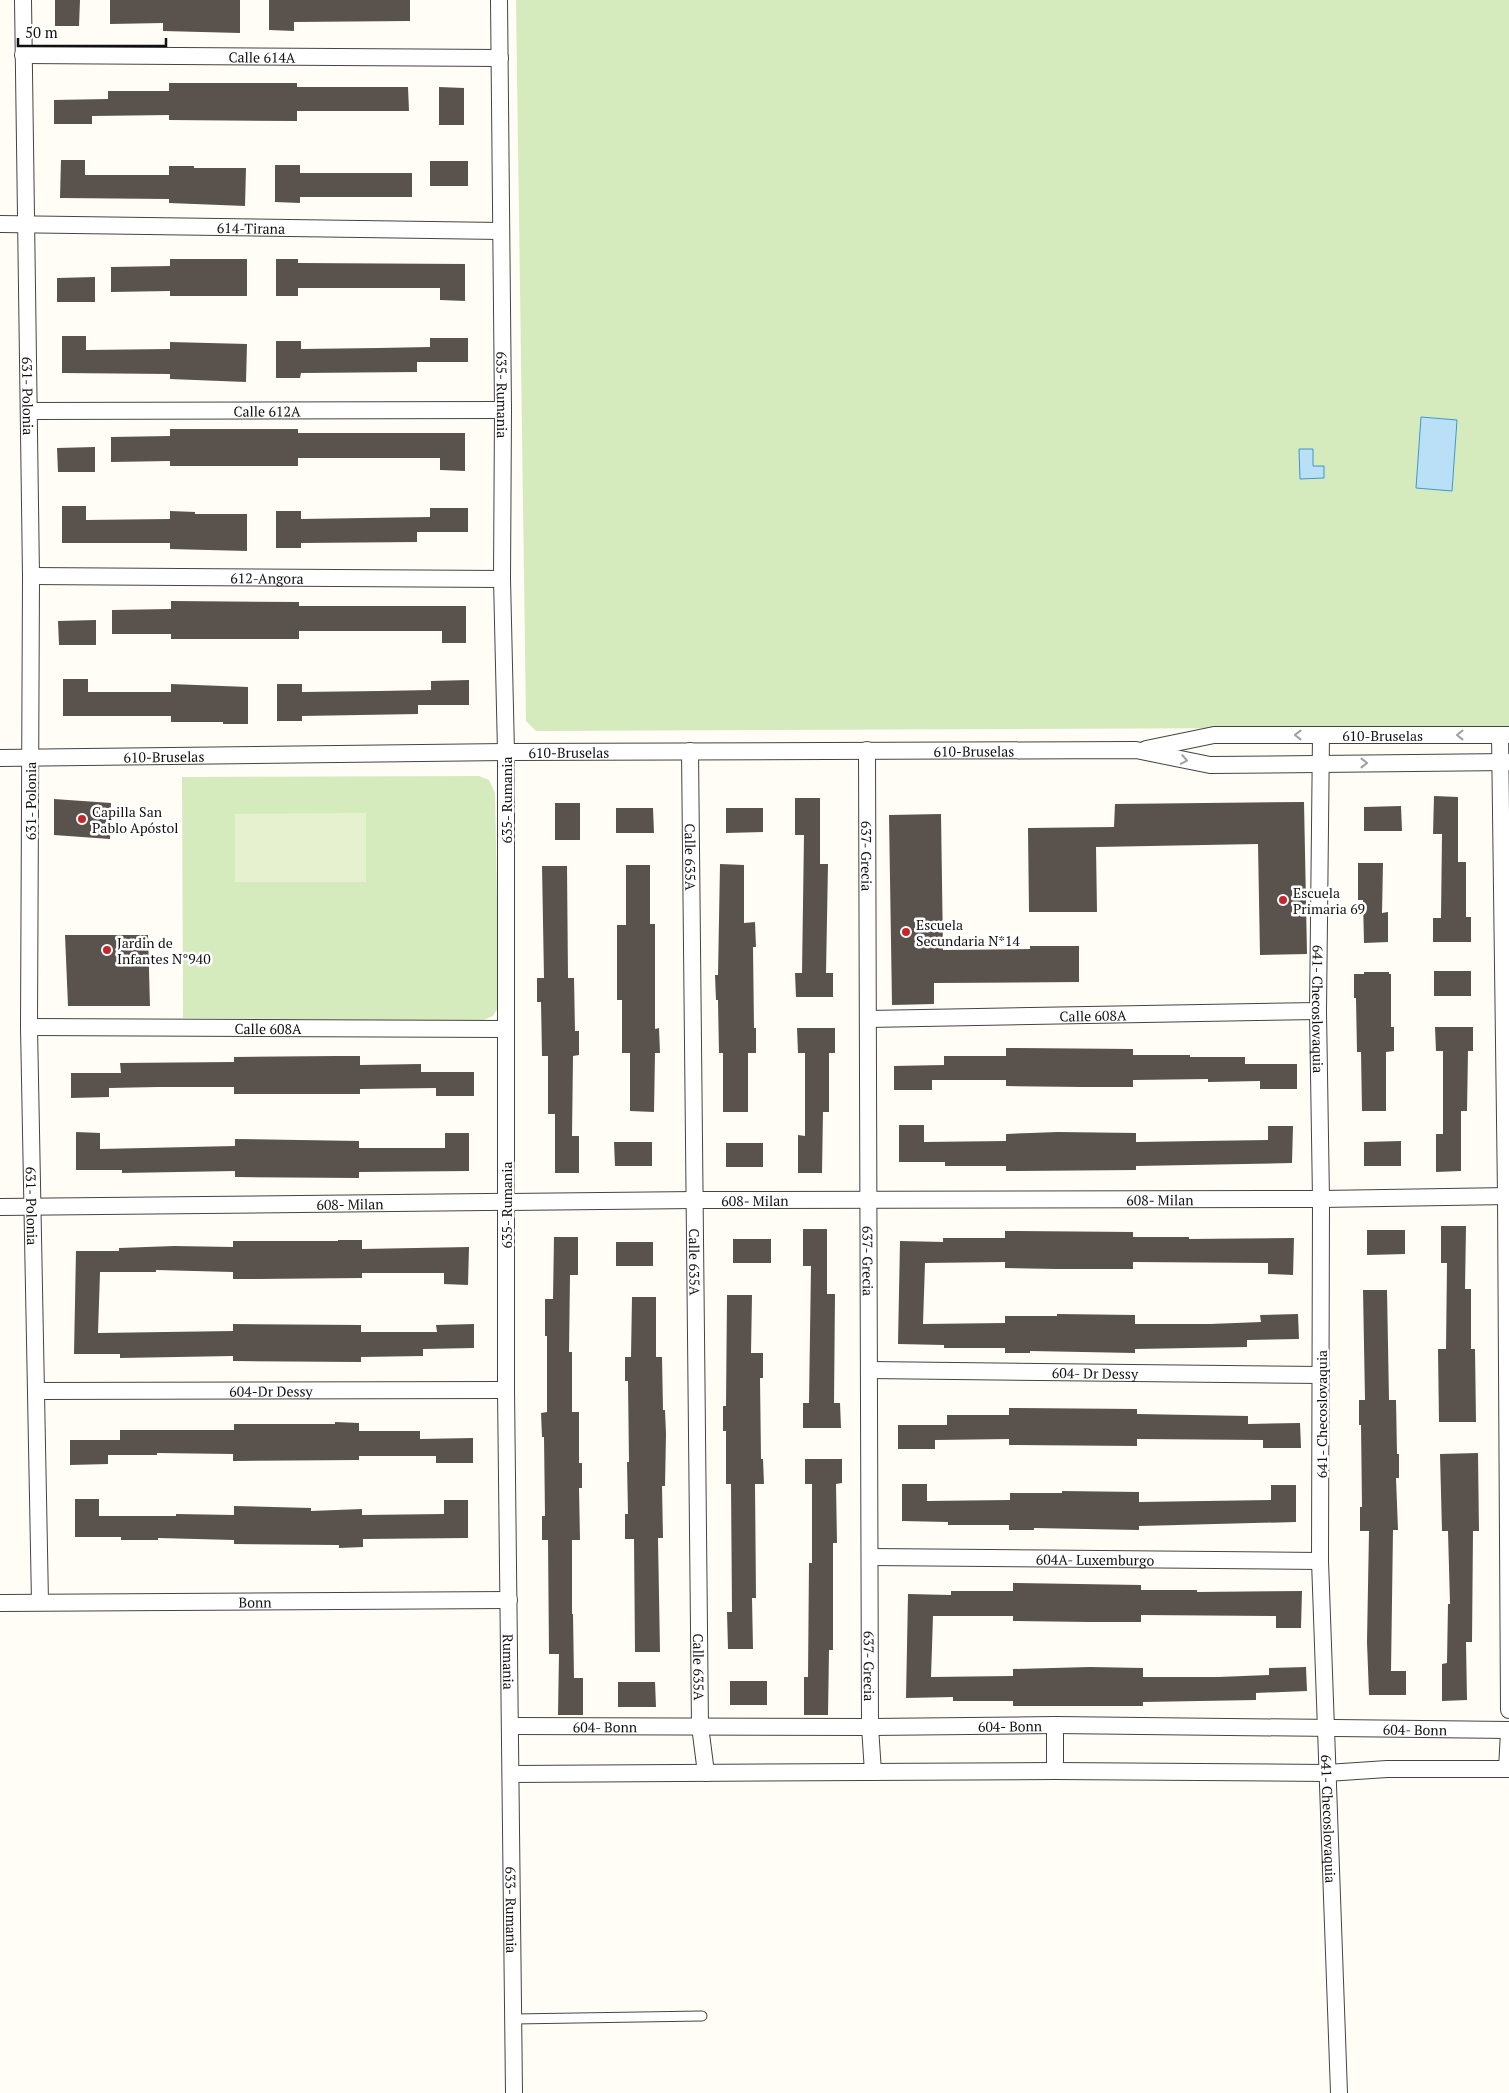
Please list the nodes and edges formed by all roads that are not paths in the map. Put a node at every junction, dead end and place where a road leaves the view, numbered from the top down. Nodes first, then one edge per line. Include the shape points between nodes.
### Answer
1 (23, 0) edge
2 (499, 0) edge
3 (23, 55) junction
4 (500, 58) junction
5 (0, 224) edge
6 (26, 224) junction
7 (502, 230) junction
8 (503, 410) junction
9 (29, 411) junction
10 (31, 576) junction
11 (502, 579) junction
12 (1321, 735) junction
13 (1504, 735) edge
14 (867, 750) junction
15 (1136, 750) junction
16 (690, 751) junction
17 (506, 752) junction
18 (0, 758) edge
19 (30, 758) junction
20 (1505, 762) edge
21 (1322, 763) junction
22 (1318, 1011) junction
23 (868, 1019) junction
24 (29, 1027) junction
25 (506, 1029) junction
26 (1508, 1196) edge
27 (868, 1199) junction
28 (1321, 1199) junction
29 (695, 1200) junction
30 (506, 1203) junction
31 (0, 1207) edge
32 (33, 1208) junction
33 (869, 1370) junction
34 (1320, 1375) junction
35 (506, 1390) junction
36 (37, 1391) junction
37 (870, 1557) junction
38 (1320, 1560) junction
39 (509, 1600) junction
40 (40, 1602) junction
41 (0, 1603) edge
42 (1509, 1710) edge
43 (1055, 1725) junction
44 (511, 1726) junction
45 (700, 1726) junction
46 (870, 1727) junction
47 (1325, 1728) junction
48 (1509, 1731) edge
49 (1508, 1769) edge
50 (1055, 1771) junction
51 (873, 1772) junction
52 (706, 1773) junction
53 (1327, 1773) junction
54 (511, 1774) junction
55 (702, 2016) dead end
56 (514, 2019) junction
57 (514, 2093) edge
58 (1339, 2093) edge

1 - 3 street, 631- Polonia
2 - 4 street, 635- Rumania
3 - 4 street, Calle 614A
3 - 6 street, 631- Polonia
4 - 7 street, 635- Rumania
5 - 6 street, 614-Tirana
6 - 7 street, 614-Tirana
6 - 9 street, 631- Polonia
7 - 8 street, 635- Rumania
8 - 9 street, Calle 612A
8 - 11 street, 635- Rumania
9 - 10 street, 631- Polonia
10 - 11 street, 612-Angora
10 - 19 street, 631- Polonia
11 - 17 street, 635- Rumania
13 -> 12 street, 610-Bruselas
12 -> 15 street, 610-Bruselas via 1214,735
12 - 21 street, 641- Checoslovaquia
13 - 20 street
14 - 15 street, 610-Bruselas
14 - 16 street, 610-Bruselas
14 - 23 street, 637- Grecia
15 -> 21 street, 610-Bruselas via 1210,765
16 - 17 street, 610-Bruselas
16 - 29 street, Calle 635A
17 - 19 street, 610-Bruselas
17 - 25 street, 635- Rumania
18 - 19 street, 610-Bruselas
19 - 24 street, 631- Polonia
21 -> 20 street, 610-Bruselas
20 - 26 street
21 - 22 street, 641- Checoslovaquia
22 - 23 street, Calle 608A
22 - 28 street, 641- Checoslovaquia
23 - 27 street, 637- Grecia
24 - 25 street, Calle 608A
24 - 32 street, 631- Polonia
25 - 30 street, 635- Rumania
26 - 28 street, 608- Milan
26 - 42 street
27 - 28 street, 608- Milan
27 - 29 street, 608- Milan
27 - 33 street, 637- Grecia
28 - 34 street, 641- Checoslovaquia
29 - 30 street, 608- Milan
29 - 45 street, Calle 635A
30 - 32 street, 608- Milan
30 - 35 street, 635- Rumania
31 - 32 street, 608- Milan
32 - 36 street, 631- Polonia
33 - 34 street, 604- Dr Dessy
33 - 37 street, 637- Grecia
34 - 38 street, 641- Checoslovaquia
35 - 36 street, 604-Dr Dessy
35 - 39 street, 635- Rumania
36 - 40 street, 631- Polonia
37 - 38 street, 604A- Luxemburgo
37 - 46 street, 637- Grecia
38 - 47 street, 641- Checoslovaquia
39 - 40 street, Bonn
39 - 44 street, Rumania
40 - 41 street, Bonn
43 - 46 street, 604- Bonn
43 - 47 street, 604- Bonn
43 - 50 street
44 - 45 street, 604- Bonn
44 - 54 street, 633- Rumania
45 - 46 street, 604- Bonn
45 - 52 street, Calle 635A
46 - 51 street, 637- Grecia
47 - 48 street, 604- Bonn
47 - 53 street, 641- Checoslovaquia
48 - 49 street
49 - 53 street via 1387,1769
50 - 51 street
50 - 53 street
51 - 52 street
52 - 54 street
53 - 58 street, 641- Checoslovaquia
54 - 56 street, 633- Rumania
55 - 56 lane
56 - 57 street, 633- Rumania

